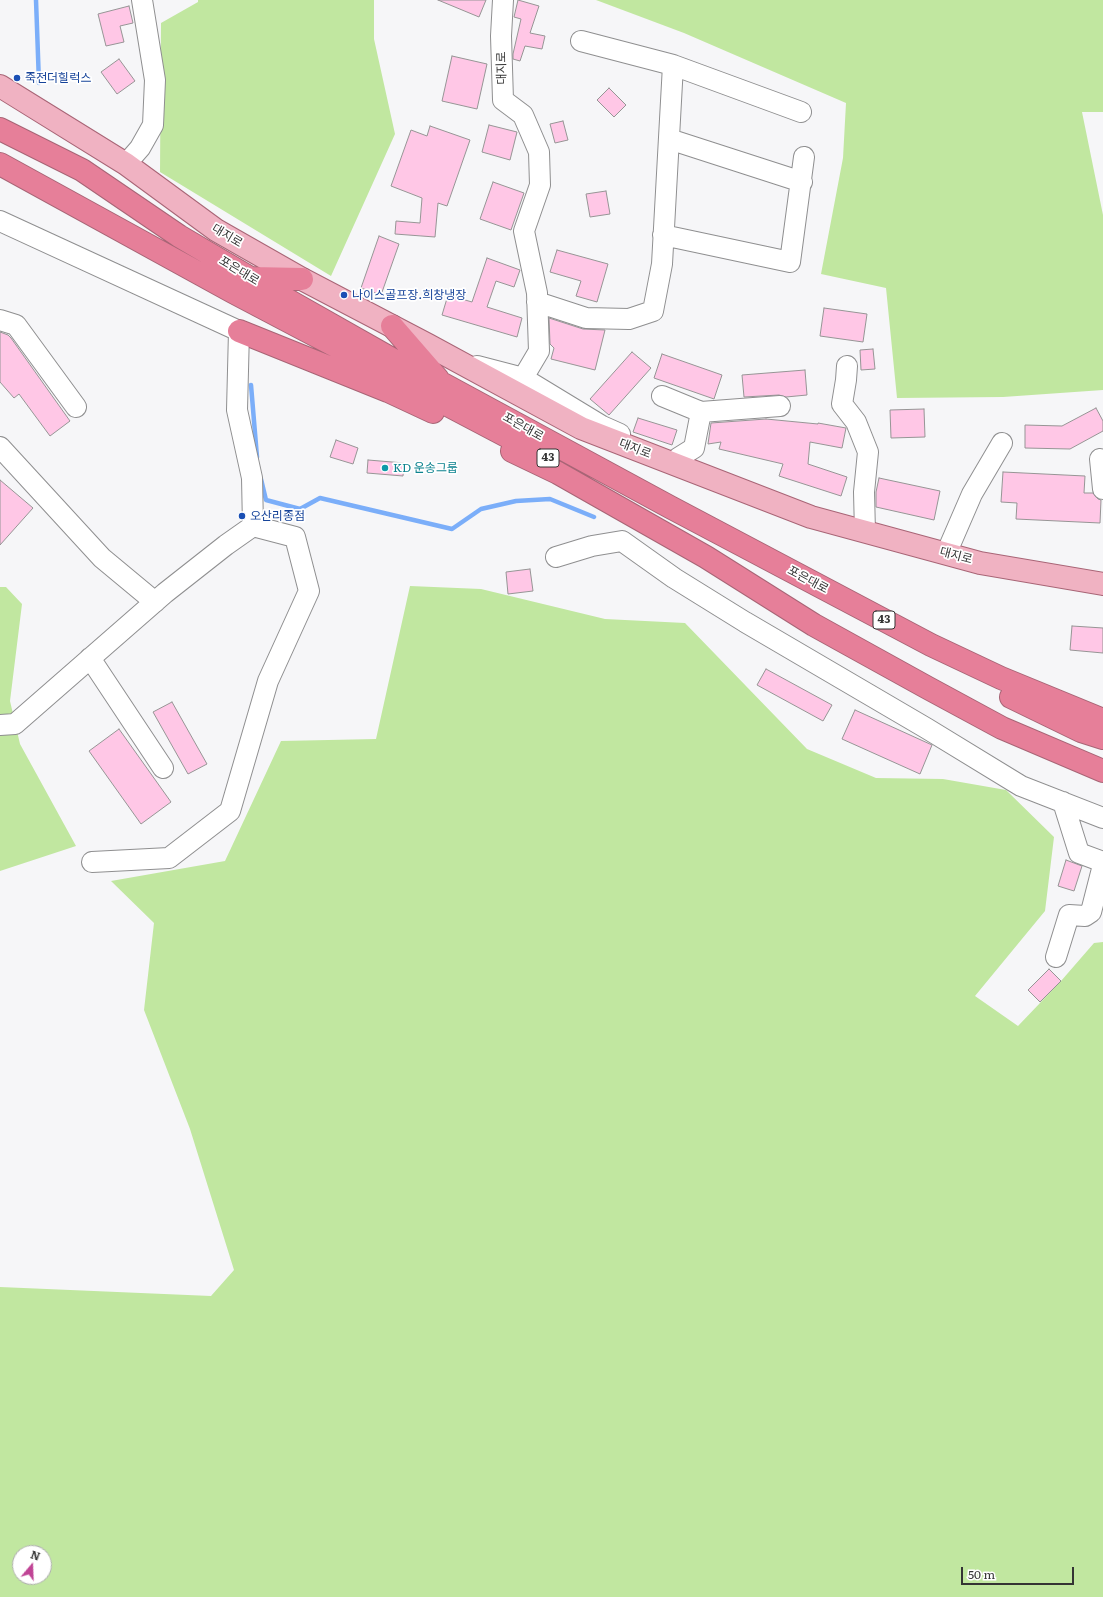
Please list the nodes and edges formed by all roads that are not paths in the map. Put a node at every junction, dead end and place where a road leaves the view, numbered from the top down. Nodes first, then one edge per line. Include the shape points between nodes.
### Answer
1 (142, 0) edge
2 (503, 0) edge
3 (581, 41) dead end
4 (673, 65) junction
5 (0, 86) edge
6 (801, 112) dead end
7 (0, 129) edge
8 (669, 139) junction
9 (804, 157) dead end
10 (0, 164) edge
11 (126, 164) junction
12 (802, 182) junction
13 (0, 220) edge
14 (663, 235) junction
15 (250, 278) junction
16 (302, 279) junction
17 (537, 302) junction
18 (0, 320) edge
19 (392, 326) junction
20 (239, 331) junction
21 (467, 366) junction
22 (846, 366) dead end
23 (523, 378) junction
24 (443, 384) junction
25 (662, 396) dead end
26 (780, 406) dead end
27 (76, 407) dead end
28 (701, 412) junction
29 (1002, 443) dead end
30 (0, 447) edge
31 (678, 458) junction
32 (1100, 459) dead end
33 (558, 473) junction
34 (587, 478) junction
35 (1103, 489) edge
36 (811, 517) junction
37 (674, 525) junction
38 (253, 526) junction
39 (865, 532) junction
40 (946, 554) junction
41 (556, 557) dead end
42 (706, 557) junction
43 (1103, 584) edge
44 (155, 602) junction
45 (90, 658) junction
46 (1103, 720) edge
47 (0, 725) edge
48 (1103, 738) edge
49 (163, 768) dead end
50 (1103, 771) edge
51 (1063, 802) junction
52 (1103, 818) edge
53 (92, 862) dead end
54 (1103, 862) edge
55 (1103, 865) edge
56 (1056, 958) dead end

1 - 11 street via 155,80 153,125 140,148
2 - 17 street, 대지로 via 503,100 523,115 539,152 540,185 524,232
3 - 4 street
4 - 6 street
4 - 8 street
5 - 11 main road, 대지로
7 - 15 highway, 포은대로 / 43 via 82,170 179,236
8 - 12 street
8 - 14 street
9 - 12 street
10 - 34 highway, 포은대로 / 43 via 233,292
11 - 16 main road, 대지로 via 216,230
12 - 14 street via 790,262
13 - 20 street
14 - 17 street via 662,264 653,311 629,319 586,318
15 - 16 highway
15 - 24 highway, 포은대로 / 43 via 413,370
16 - 19 main road, 대지로
17 - 23 street, 대지로 via 539,351
18 - 27 street via 16,325
19 - 21 main road, 대지로
19 - 24 highway
20 - 33 highway via 388,391
20 - 38 street via 237,410 252,478
21 - 23 street, 대지로
21 - 36 main road, 대지로 via 581,428
22 - 39 street via 842,404 856,422 868,452 864,492
23 - 31 street, 대지로 via 602,426
24 - 46 highway, 포은대로 / 43 via 931,645 1001,678
25 - 28 street
26 - 28 street
28 - 31 street via 694,448
29 - 40 street via 972,494
30 - 44 street via 102,558
31 - 36 street, 대지로
32 - 35 street
33 - 34 highway
33 - 42 highway
34 - 37 highway, 포은대로 / 43
36 - 39 main road, 대지로
37 - 42 highway
37 - 48 highway, 포은대로 / 43 via 763,574 1081,731
38 - 44 street
38 - 53 street via 296,536 309,591 268,681 230,811 170,858
39 - 40 main road, 대지로
40 - 43 main road, 대지로 via 980,563
41 - 51 street via 592,546 622,541 674,578 739,618 1021,786
42 - 50 highway via 814,625 935,692 1002,728
44 - 45 street
45 - 47 street via 15,724
45 - 49 street
51 - 52 street
51 - 54 street via 1079,853
55 - 56 street via 1091,912 1085,916 1069,916

